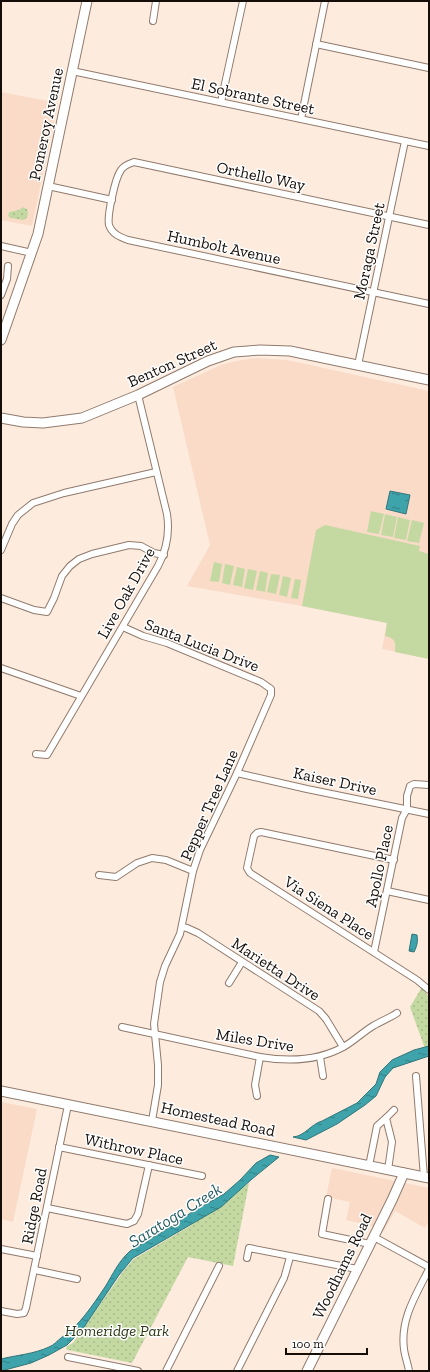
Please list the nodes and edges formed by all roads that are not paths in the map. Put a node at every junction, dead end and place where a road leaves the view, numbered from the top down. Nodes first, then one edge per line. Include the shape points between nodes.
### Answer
1 (87, 1) edge
2 (156, 1) edge
3 (243, 1) edge
4 (325, 1) edge
5 (153, 21) dead end
6 (316, 44) junction
7 (429, 68) edge
8 (72, 71) junction
9 (221, 102) junction
10 (301, 119) junction
11 (405, 141) junction
12 (429, 146) edge
13 (48, 186) junction
14 (112, 200) junction
15 (390, 216) junction
16 (429, 225) edge
17 (1, 246) edge
18 (32, 253) junction
19 (8, 266) dead end
20 (374, 292) junction
21 (1, 296) edge
22 (429, 304) edge
23 (4, 320) edge
24 (1, 340) edge
25 (358, 365) junction
26 (429, 380) edge
27 (138, 395) junction
28 (1, 418) edge
29 (156, 472) junction
30 (1, 550) edge
31 (164, 556) junction
32 (1, 598) edge
33 (123, 627) junction
34 (1, 668) edge
35 (271, 689) joint
36 (81, 696) junction
37 (36, 754) dead end
38 (237, 773) junction
39 (429, 785) edge
40 (407, 810) junction
41 (429, 814) edge
42 (394, 860) junction
43 (193, 871) junction
44 (99, 875) dead end
45 (387, 891) junction
46 (429, 900) edge
47 (182, 927) junction
48 (374, 952) junction
49 (242, 962) junction
50 (229, 983) dead end
51 (429, 990) edge
52 (398, 1013) dead end
53 (122, 1027) dead end
54 (155, 1034) junction
55 (343, 1047) junction
56 (260, 1057) junction
57 (320, 1057) junction
58 (323, 1076) dead end
59 (416, 1076) dead end
60 (1, 1091) edge
61 (257, 1096) dead end
62 (68, 1105) junction
63 (394, 1110) dead end
64 (386, 1118) junction
65 (152, 1121) junction
66 (60, 1146) junction
67 (149, 1165) junction
68 (369, 1166) junction
69 (388, 1170) junction
70 (404, 1173) junction
71 (202, 1176) dead end
72 (427, 1178) edge
73 (328, 1199) dead end
74 (47, 1208) junction
75 (372, 1240) junction
76 (1, 1249) edge
77 (37, 1256) junction
78 (290, 1257) junction
79 (247, 1258) dead end
80 (219, 1266) dead end
81 (429, 1268) edge
82 (357, 1269) junction
83 (35, 1270) junction
84 (77, 1279) dead end
85 (1, 1311) edge
86 (68, 1357) dead end
87 (138, 1371) edge
88 (166, 1371) edge
89 (237, 1371) edge
90 (307, 1371) edge
91 (409, 1371) edge

1 - 8 main road, Pomeroy Avenue
2 - 5 street
3 - 9 street
4 - 6 street
6 - 7 street
6 - 10 street
8 - 9 street, El Sobrante Street
8 - 13 main road, Pomeroy Avenue
9 - 10 street, El Sobrante Street
10 - 11 street, El Sobrante Street
11 - 12 street, El Sobrante Street
11 - 15 street, Moraga Street
13 - 14 street
13 - 18 main road, Pomeroy Avenue
14 - 15 street, Orthello Way via 121,170 134,162
14 - 20 street, Humbolt Avenue via 109,224 115,234 121,237
15 - 16 street, Orthello Way
15 - 20 street, Moraga Street
17 - 18 street
18 - 23 main road, Pomeroy Avenue
19 - 21 street
20 - 22 street, Humbolt Avenue
20 - 25 street, Moraga Street
23 - 24 main road, Pomeroy Avenue
25 - 26 main road, Benton Street
25 - 27 main road, Benton Street via 290,351 234,352 208,361
27 - 28 main road, Benton Street via 69,421 37,423
27 - 29 street, Live Oak Drive
29 - 30 street via 64,493 33,503 18,515
29 - 31 street, Live Oak Drive via 169,523
31 - 32 street via 141,546 129,545 79,559 62,576 47,612
31 - 33 street, Live Oak Drive
33 - 35 street, Santa Lucia Drive via 261,682
33 - 36 street, Live Oak Drive
34 - 36 street
35 - 38 street, Pepper Tree Lane via 272,695
36 - 37 street, Live Oak Drive via 47,755
38 - 40 street, Kaiser Drive
38 - 43 street, Pepper Tree Lane via 200,850
39 - 40 street, Apollo Place via 410,786
40 - 41 street, Kaiser Drive
40 - 42 street, Apollo Place via 402,818
42 - 45 street, Apollo Place
42 - 48 street, Via Siena Place via 261,832 254,836 247,864 250,874
43 - 44 street via 166,860 152,858 137,863 116,876
43 - 47 street, Pepper Tree Lane
45 - 46 street
45 - 48 street, Apollo Place
47 - 49 street, Marietta Drive via 198,933
47 - 54 street, Pepper Tree Lane via 167,959 160,982 155,1012
48 - 51 street, Via Siena Place
49 - 50 street
49 - 55 street, Marietta Drive via 319,1011
52 - 55 street, Miles Drive via 371,1027
53 - 54 street, Miles Drive
54 - 56 street, Miles Drive
54 - 65 street, Pepper Tree Lane via 158,1085
55 - 57 street, Miles Drive
56 - 57 street, Miles Drive via 292,1060
56 - 61 street via 255,1085
57 - 58 street
59 - 72 street
60 - 62 main road, Homestead Road
62 - 65 main road, Homestead Road
62 - 66 street, Ridge Road
63 - 64 street
64 - 68 street via 377,1126
64 - 69 street via 392,1142
65 - 68 main road, Homestead Road
66 - 67 street, Withrow Place
66 - 74 street, Ridge Road
67 - 71 street, Withrow Place
67 - 74 street via 138,1214 134,1221 127,1224
68 - 69 main road, Homestead Road
69 - 70 main road, Homestead Road
70 - 72 main road, Homestead Road
70 - 75 main road, Woodhams Road
73 - 75 street via 322,1234
74 - 77 street, Ridge Road
75 - 81 street
75 - 82 main road, Woodhams Road
76 - 77 street
77 - 83 street, Ridge Road
78 - 79 street via 249,1248
78 - 82 street
78 - 89 street via 284,1276
80 - 88 street
81 - 91 street via 406,1318 404,1348
82 - 90 main road, Woodhams Road
83 - 84 street
83 - 85 street, Ridge Road via 24,1313
86 - 87 street via 98,1367

